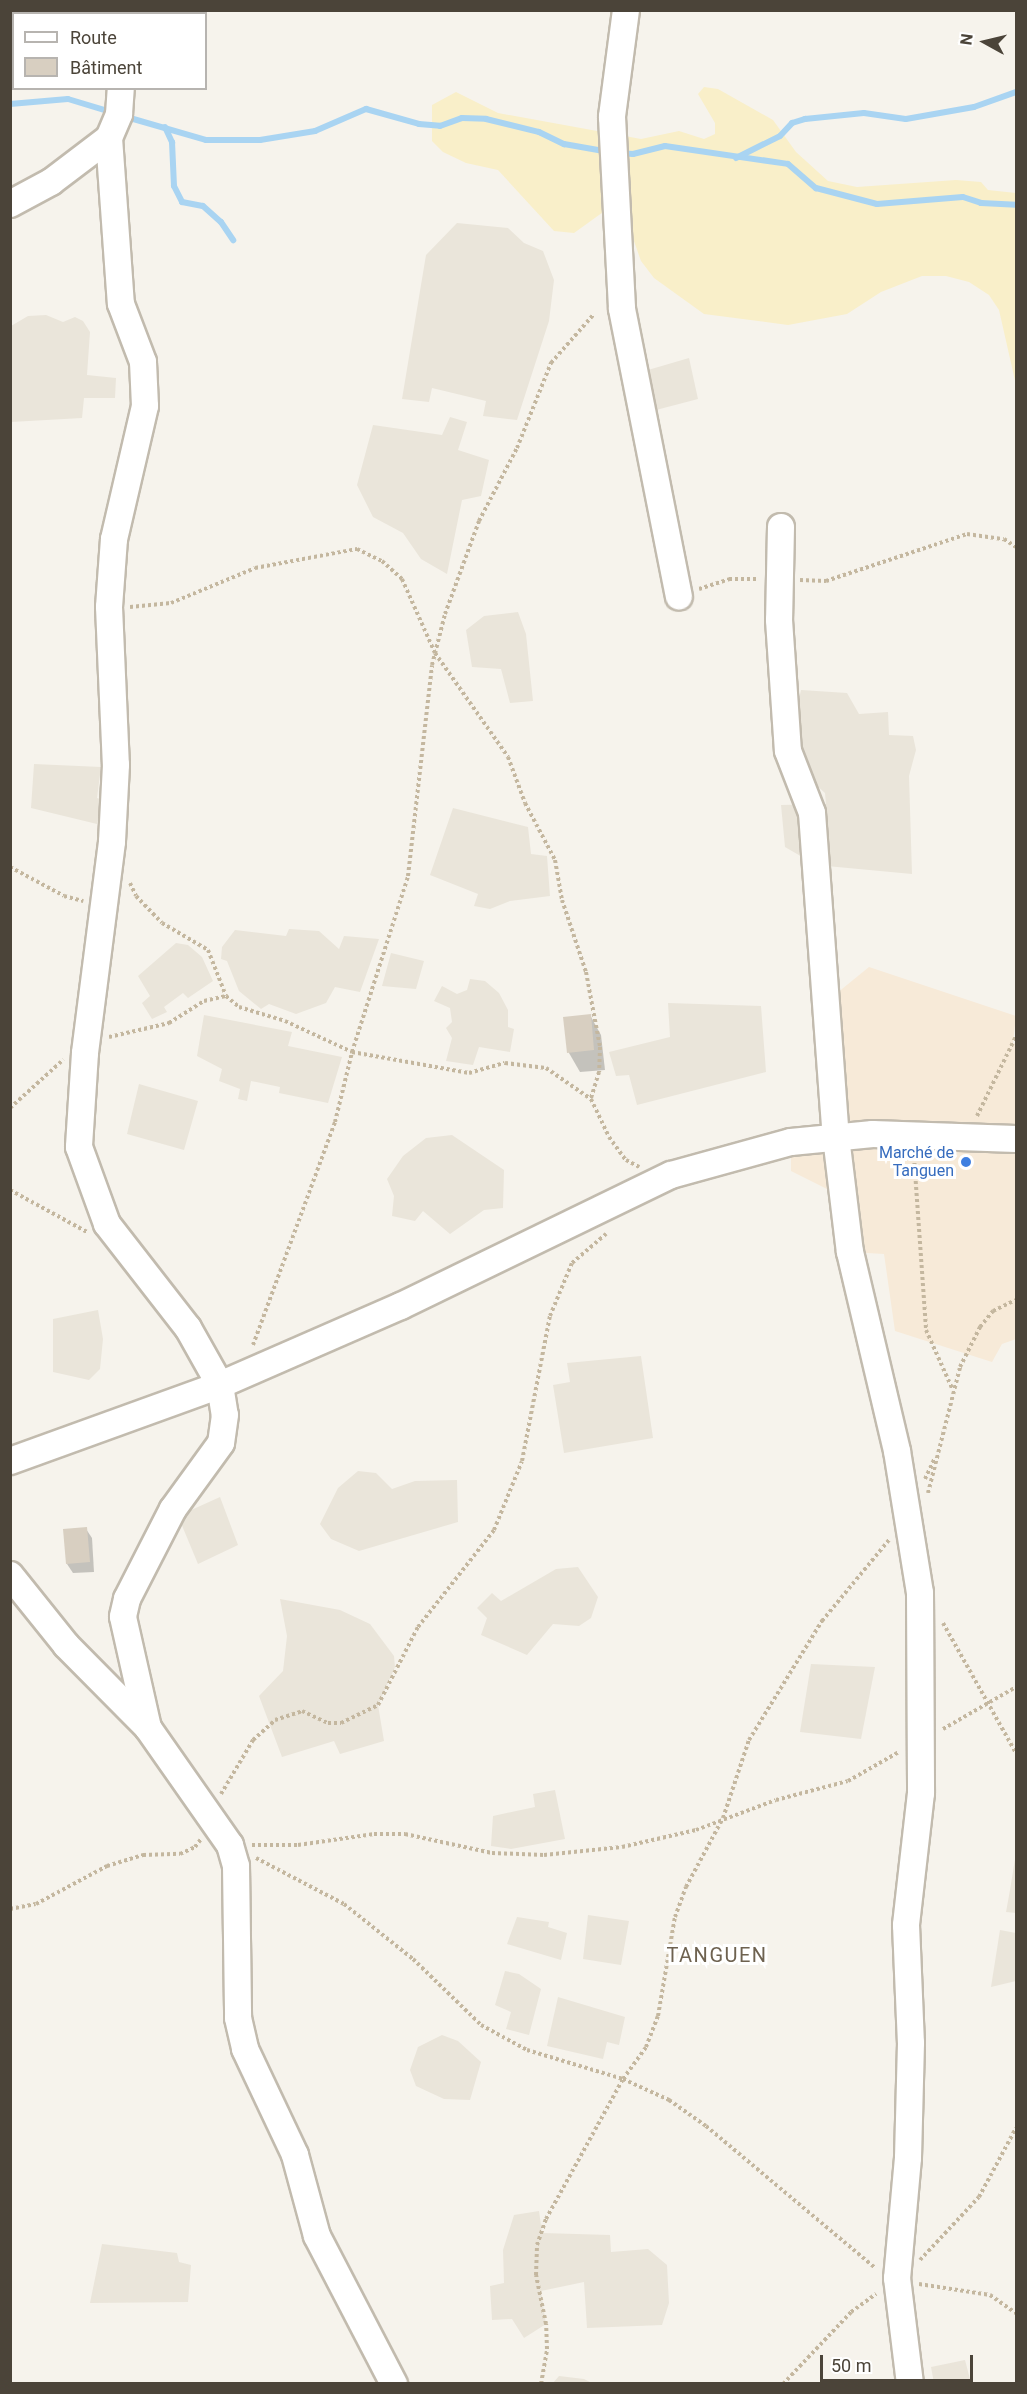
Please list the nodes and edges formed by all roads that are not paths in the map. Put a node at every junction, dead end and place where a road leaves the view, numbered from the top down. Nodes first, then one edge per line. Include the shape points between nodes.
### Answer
1 (626, 10) edge
2 (121, 90) edge
3 (110, 138) junction
4 (10, 204) edge
5 (781, 527) dead end
6 (679, 596) road end
7 (836, 1137) junction
8 (1017, 1139) edge
9 (220, 1385) junction
10 (10, 1461) edge
11 (10, 1575) edge
12 (148, 1728) junction
13 (394, 2384) edge
14 (910, 2384) edge

1 - 6 street via 612,117 622,309
2 - 3 street via 119,114
3 - 4 street via 51,182
3 - 9 street via 122,304 143,362 145,406 114,539 109,607 116,765 79,1147 106,1224 188,1328
5 - 7 street via 779,620 788,751 812,813
7 - 8 street
7 - 9 street via 791,1142 671,1175 401,1306
7 - 14 street via 850,1252 897,1451 916,1508 921,1793 906,1925 911,2043 908,2158 897,2278
9 - 10 street
9 - 12 street via 225,1415 221,1443 173,1509 127,1599 123,1617
11 - 12 street via 66,1645
12 - 13 street via 230,1845 236,1866 238,2018 245,2049 295,2155 317,2236

